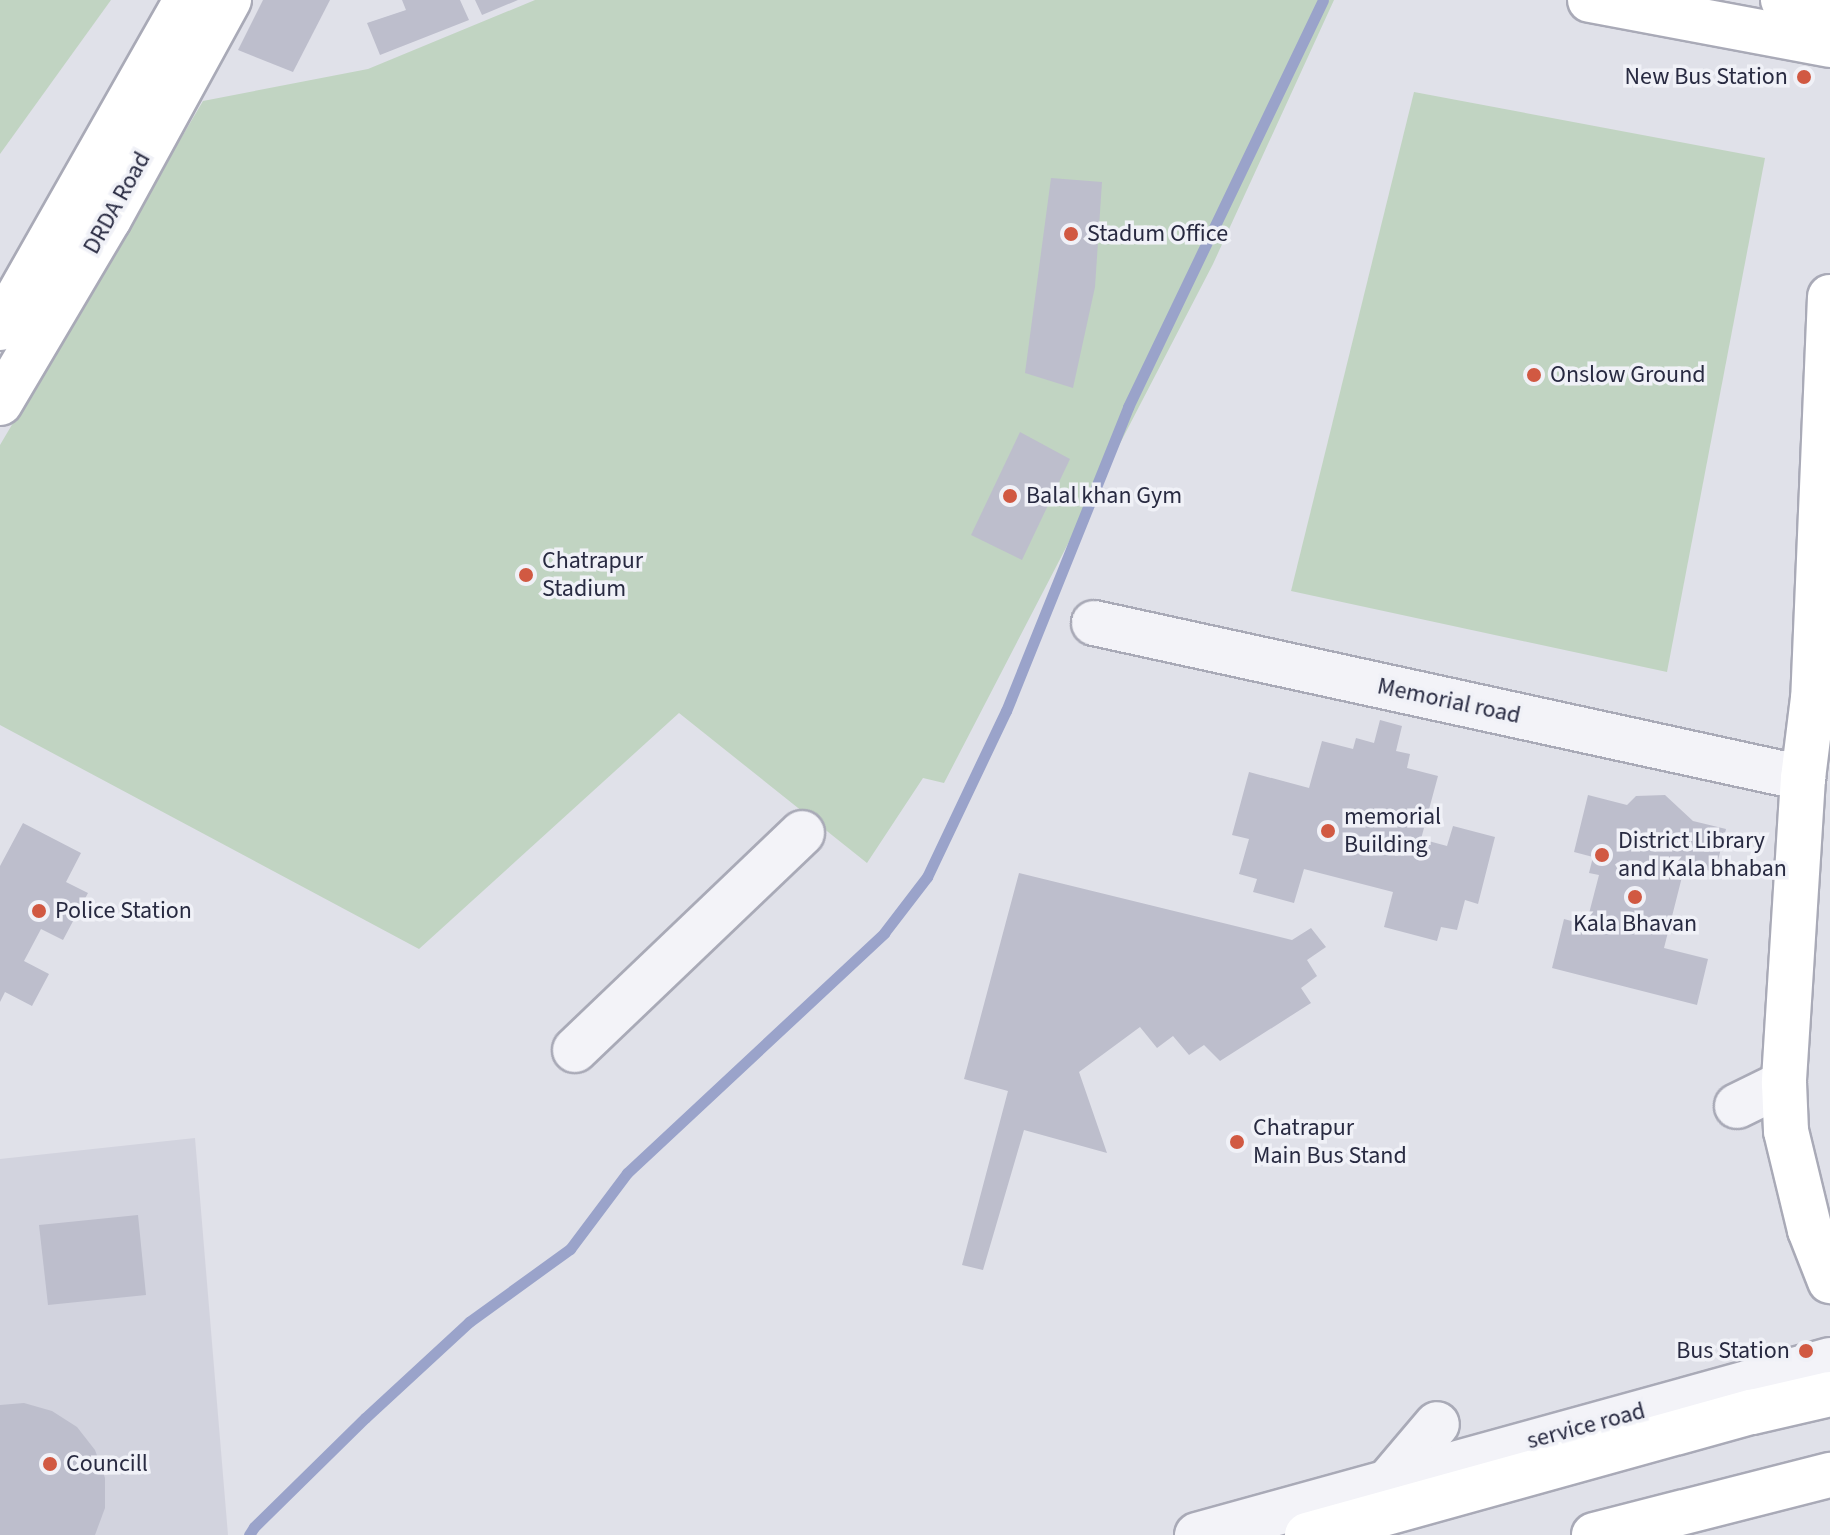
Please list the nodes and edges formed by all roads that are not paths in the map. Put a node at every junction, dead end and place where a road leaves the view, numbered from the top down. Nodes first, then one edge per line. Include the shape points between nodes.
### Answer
1 (186, 0) edge
2 (229, 0) edge
3 (1590, 0) edge
4 (1783, 0) edge
5 (1830, 8) edge
6 (1830, 45) edge
7 (1830, 297) edge
8 (0, 328) edge
9 (0, 403) edge
10 (1094, 623) dead end
11 (1803, 778) junction
12 (802, 833) dead end
13 (575, 1050) dead end
14 (1784, 1083) junction
15 (1737, 1106) dead end
16 (1830, 1281) edge
17 (1830, 1360) edge
18 (1830, 1394) edge
19 (1437, 1424) dead end
20 (1830, 1475) edge
21 (1387, 1483) junction
22 (1197, 1535) edge
23 (1307, 1535) edge
24 (1594, 1535) edge

1 - 8 main road, DRDA Road
2 - 9 main road, DRDA Road
3 - 6 main road
4 - 5 main road
7 - 11 main road via 1813,698
10 - 11 street, Memorial road
11 - 14 main road
12 - 13 street
14 - 15 street
14 - 16 main road via 1786,1131 1810,1230
17 - 21 street, service road
18 - 23 main road
19 - 21 street
20 - 24 main road
21 - 22 street, service road

